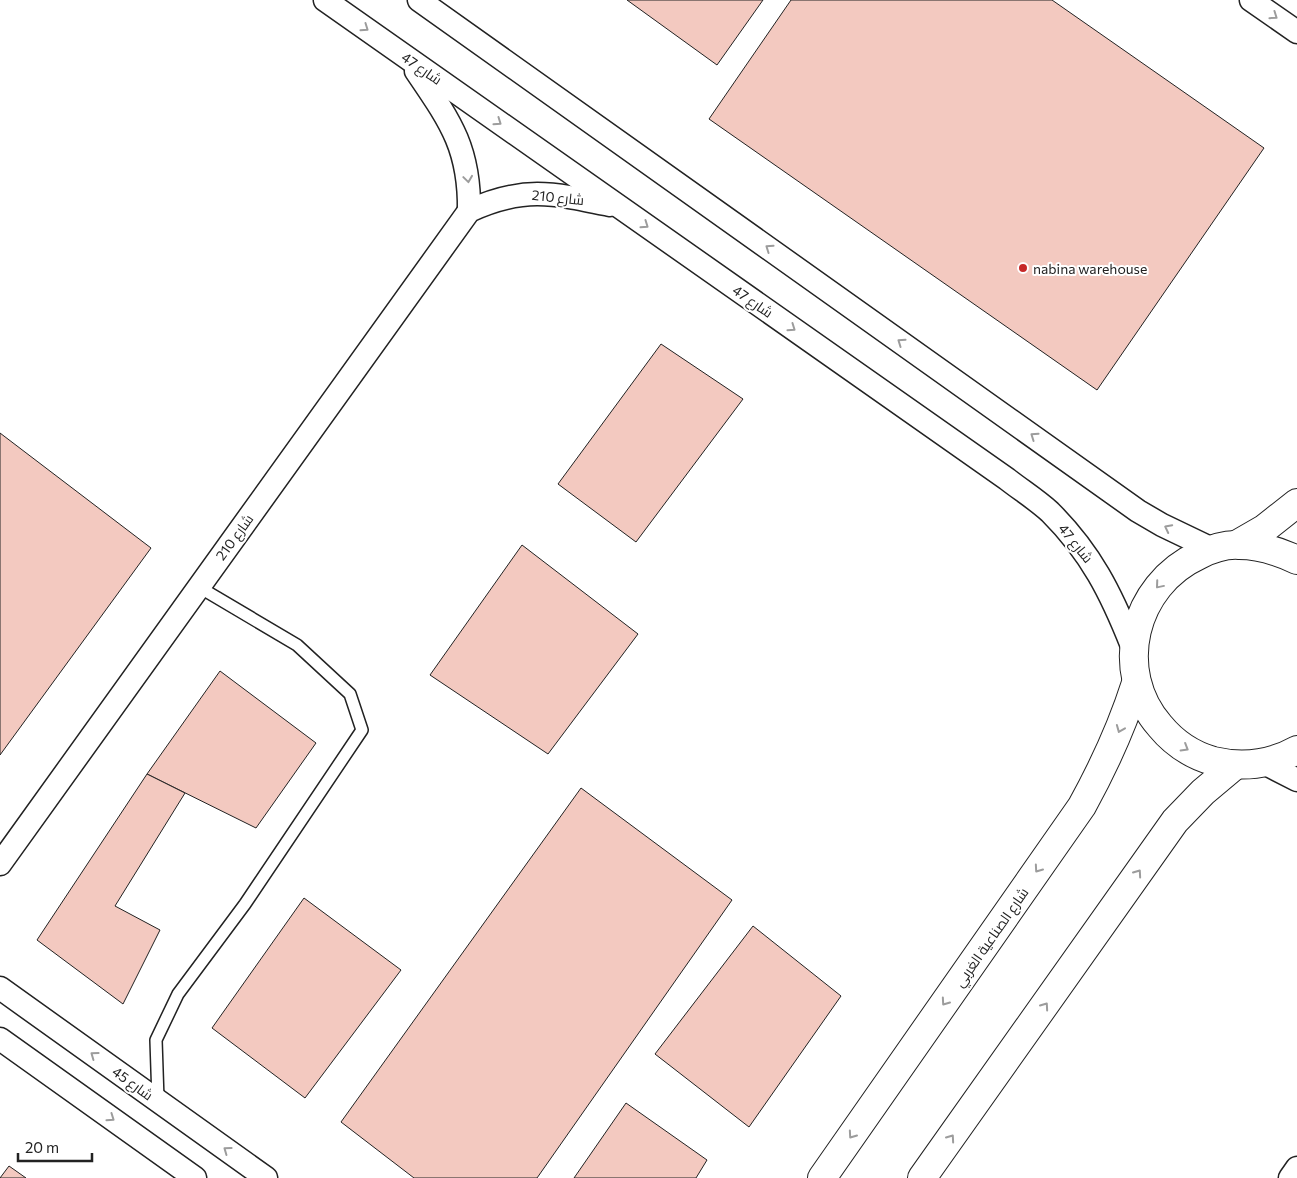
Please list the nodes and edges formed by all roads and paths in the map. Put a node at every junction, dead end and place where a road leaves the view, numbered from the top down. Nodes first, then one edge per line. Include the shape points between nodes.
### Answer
1 (325, 0) edge
2 (419, 0) edge
3 (1251, 0) edge
4 (1297, 32) edge
5 (407, 58) junction
6 (620, 207) junction
7 (468, 211) junction
8 (1297, 503) edge
9 (1225, 547) junction
10 (1297, 560) edge
11 (199, 587) junction
12 (1132, 646) junction
13 (1136, 683) junction
14 (1297, 750) edge
15 (1266, 764) junction
16 (1234, 766) junction
17 (1297, 780) edge
18 (0, 864) edge
19 (0, 988) edge
20 (0, 1039) edge
21 (158, 1100) junction
22 (1297, 1168) edge
23 (195, 1178) edge
24 (266, 1178) edge
25 (822, 1178) edge
26 (922, 1178) edge
27 (1290, 1178) edge

1 -> 5 street, شارع 47
9 -> 2 street via 1162,525 1138,511
3 -> 4 street
5 -> 6 street, شارع 47
5 -> 7 street via 456,132 469,184
6 - 7 street, شارع 210 via 537,193 506,197
6 -> 12 street, شارع 47 via 999,473 1049,512 1085,551 1113,597
7 - 11 street, شارع 210
8 - 9 main road via 1264,529
9 - 10 main road via 1273,549
9 -> 12 main road via 1182,562 1157,585 1140,614
11 - 18 street, شارع 210
11 - 21 lane via 298,645 350,694 362,730 245,904 178,994 156,1040
12 - 13 main road
13 -> 16 main road via 1149,714 1172,740 1201,758
13 -> 25 main road, شارع الصناعية الغربي via 1108,759 1082,806
14 - 15 main road
15 - 16 main road
15 - 17 street
26 -> 16 main road via 1175,822
21 -> 19 street, شارع 45
20 -> 23 street
24 -> 21 street, شارع 45
22 - 27 street

